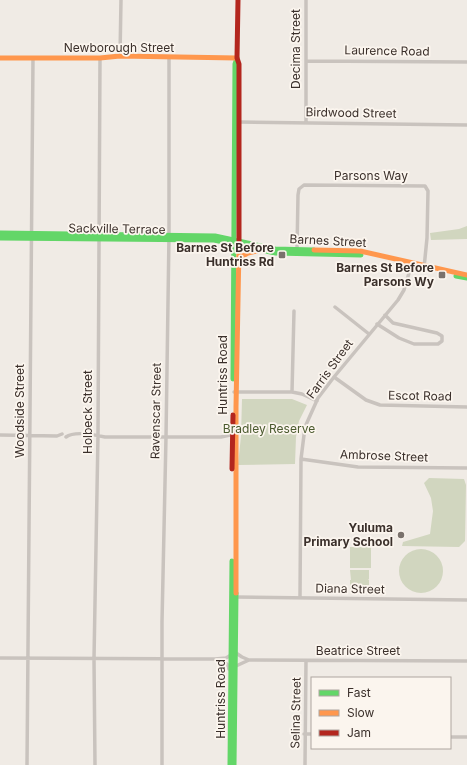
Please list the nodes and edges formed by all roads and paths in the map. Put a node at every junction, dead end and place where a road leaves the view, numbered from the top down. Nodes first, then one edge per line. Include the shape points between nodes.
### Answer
1 (121, 0) edge
2 (238, 0) edge
3 (306, 0) edge
4 (120, 56) junction
5 (0, 58) edge
6 (33, 58) junction
7 (100, 58) junction
8 (169, 58) junction
9 (237, 58) junction
10 (306, 61) junction
11 (467, 62) edge
12 (237, 122) junction
13 (306, 123) junction
14 (467, 125) edge
15 (0, 233) edge
16 (31, 236) junction
17 (0, 238) edge
18 (99, 238) junction
19 (168, 238) junction
20 (236, 242) junction
21 (260, 251) junction
22 (297, 251) junction
23 (238, 258) junction
24 (412, 264) junction
25 (424, 267) junction
26 (467, 275) edge
27 (467, 278) edge
28 (335, 307) dead end
29 (294, 311) dead end
30 (385, 315) junction
31 (377, 324) junction
32 (369, 334) junction
33 (334, 377) junction
34 (235, 392) junction
35 (292, 392) junction
36 (317, 401) junction
37 (467, 407) edge
38 (232, 431) junction
39 (0, 435) edge
40 (98, 435) junction
41 (30, 436) junction
42 (166, 437) junction
43 (301, 459) junction
44 (467, 468) edge
45 (234, 597) junction
46 (300, 598) junction
47 (467, 600) edge
48 (234, 654) junction
49 (0, 658) edge
50 (28, 658) junction
51 (94, 659) junction
52 (162, 659) junction
53 (214, 659) junction
54 (249, 660) junction
55 (306, 661) junction
56 (467, 661) edge
57 (236, 666) junction
58 (231, 678) junction
59 (304, 734) junction
60 (311, 734) edge
61 (451, 736) edge
62 (467, 737) edge
63 (27, 765) edge
64 (95, 765) edge
65 (162, 765) edge
66 (230, 765) edge
67 (234, 765) edge
68 (305, 765) edge

1 - 4 street
2 - 9 main road, Huntriss Road
3 - 10 street, Decima Street
4 - 7 main road, Newborough Street
4 - 8 main road, Newborough Street
5 - 6 main road, Newborough Street
6 - 7 main road, Newborough Street
6 - 16 street, Woodside Street
7 - 18 street, Holbeck Street
8 - 9 main road, Newborough Street
8 - 19 street, Ravenscar Street
9 - 12 main road, Huntriss Road
10 - 11 street, Laurence Road
10 - 13 street, Decima Street
12 - 13 street, Birdwood Street
12 - 20 main road, Huntriss Road
13 - 14 street, Birdwood Street
15 - 16 main road, Sackville Terrace
16 - 17 main road, Sackville Terrace
16 - 18 main road, Sackville Terrace
16 - 41 street, Woodside Street
18 - 19 main road, Sackville Terrace
18 - 40 street, Holbeck Street
19 - 20 main road, Sackville Terrace
19 - 42 street, Ravenscar Street
20 - 21 main road, Barnes Street
20 - 22 main road, Barnes Street
20 - 23 main road, Huntriss Road
20 - 34 main road, Huntriss Road
21 - 22 main road, Barnes Street
21 - 23 main road
22 - 24 main road, Barnes Street via 360,255
22 - 25 street, Parsons Way via 298,195 299,189 304,185 425,186 428,191
23 - 34 main road, Huntriss Road
24 - 25 main road, Barnes Street
24 - 30 street, Farris Street via 404,290
25 - 26 main road, Barnes Street
25 - 27 main road, Barnes Street
28 - 32 street
29 - 35 street
30 - 31 street, Farris Street
30 - 31 street via 393,323 437,333 442,336 442,341 438,344 414,344
31 - 32 street, Farris Street
32 - 33 street, Farris Street
33 - 36 street, Farris Street
33 - 37 street, Escot Road via 366,400 380,405
34 - 35 street
34 - 38 main road, Huntriss Road
34 - 45 main road, Huntriss Road
35 - 36 street
36 - 43 street, Farris Street via 305,428
38 - 42 street via 230,435 221,437
38 - 45 main road, Huntriss Road
39 - 41 street
40 - 41 street
40 - 42 street
40 - 51 street, Holbeck Street
41 - 50 street, Woodside Street
42 - 52 street, Ravenscar Street
43 - 44 street, Ambrose Street via 358,467
43 - 46 street, Farris Street
45 - 46 street, Diana Street
45 - 48 main road, Huntriss Road
46 - 47 street, Diana Street
48 - 53 street
48 - 54 street, Beatrice Street
48 - 57 main road, Huntriss Road
48 - 58 main road, Huntriss Road
49 - 50 street
50 - 51 street
50 - 63 street, Woodside Street
51 - 52 street
51 - 64 street, Holbeck Street
52 - 53 street
52 - 65 street, Ravenscar Street
53 - 58 street via 228,665
54 - 55 street, Beatrice Street
54 - 57 street, Beatrice Street
55 - 56 street, Beatrice Street
55 - 59 street, Selina Street
57 - 67 main road, Huntriss Road
58 - 66 main road, Huntriss Road
59 - 60 street
59 - 68 street, Selina Street
61 - 62 street

